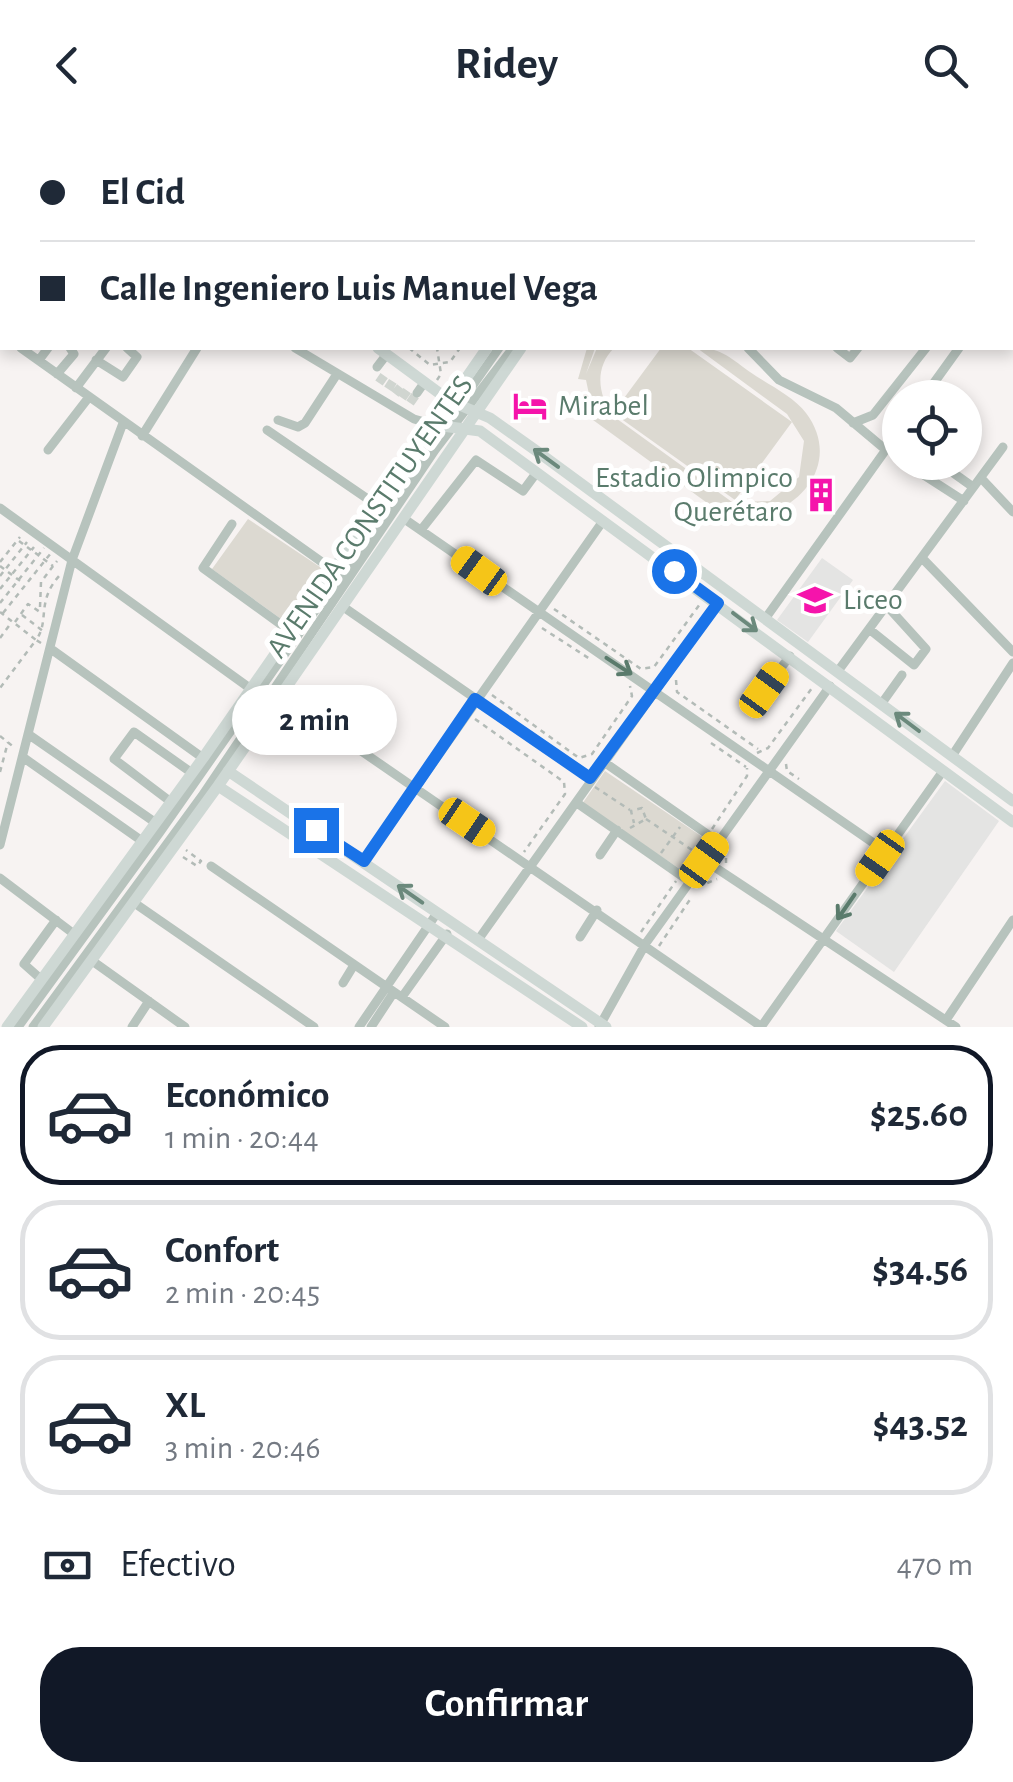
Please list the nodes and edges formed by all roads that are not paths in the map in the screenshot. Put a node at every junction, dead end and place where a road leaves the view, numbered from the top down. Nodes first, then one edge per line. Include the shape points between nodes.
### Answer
1 (26, 350) edge
2 (46, 350) edge
3 (71, 350) edge
4 (104, 350) edge
5 (128, 350) edge
6 (196, 350) edge
7 (298, 350) edge
8 (486, 350) edge
9 (498, 350) edge
10 (511, 350) edge
11 (519, 350) edge
12 (750, 350) edge
13 (924, 350) edge
14 (958, 350) edge
15 (39, 360) junction
16 (96, 360) junction
17 (400, 373) edge
18 (56, 374) junction
19 (337, 374) junction
20 (936, 380) edge
21 (76, 388) junction
22 (391, 391) junction
23 (88, 398) junction
24 (384, 401) junction
25 (464, 407) junction
26 (278, 420) dead end
27 (123, 422) junction
28 (853, 423) junction
29 (438, 426) junction
30 (460, 429) junction
31 (267, 430) dead end
32 (142, 436) junction
33 (882, 447) edge
34 (1003, 448) dead end
35 (48, 450) dead end
36 (882, 456) edge
37 (537, 472) junction
38 (432, 476) junction
39 (982, 477) edge
40 (982, 479) edge
41 (931, 480) edge
42 (962, 480) edge
43 (979, 480) edge
44 (973, 488) junction
45 (452, 489) junction
46 (964, 501) junction
47 (378, 506) junction
48 (0, 508) edge
49 (1013, 512) edge
50 (403, 518) junction
51 (603, 520) junction
52 (232, 524) dead end
53 (421, 530) junction
54 (49, 543) junction
55 (923, 558) junction
56 (333, 570) junction
57 (718, 603) junction
58 (342, 606) junction
59 (887, 606) junction
60 (535, 617) junction
61 (766, 619) junction
62 (870, 629) junction
63 (290, 632) junction
64 (50, 649) junction
65 (1013, 652) edge
66 (790, 656) junction
67 (1013, 663) edge
68 (838, 671) junction
69 (902, 674) dead end
70 (830, 686) junction
71 (251, 688) junction
72 (764, 690) dead end
73 (655, 691) junction
74 (280, 695) junction
75 (475, 699) junction
76 (882, 703) junction
77 (28, 734) junction
78 (24, 756) junction
79 (952, 756) junction
80 (203, 758) junction
81 (604, 762) junction
82 (767, 768) junction
83 (228, 771) junction
84 (943, 771) junction
85 (192, 773) junction
86 (588, 780) junction
87 (414, 785) junction
88 (218, 786) junction
89 (170, 802) junction
90 (577, 802) junction
91 (1013, 802) edge
92 (1013, 822) edge
93 (156, 823) junction
94 (316, 830) junction
95 (617, 830) junction
96 (712, 838) junction
97 (142, 841) junction
98 (308, 842) junction
99 (0, 845) edge
100 (886, 851) junction
101 (600, 855) dead end
102 (699, 856) junction
103 (364, 861) junction
104 (211, 866) dead end
105 (532, 866) junction
106 (685, 877) junction
107 (0, 878) edge
108 (133, 902) junction
109 (597, 910) junction
110 (433, 918) junction
111 (56, 920) junction
112 (1013, 920) edge
113 (451, 928) junction
114 (74, 934) junction
115 (580, 937) dead end
116 (825, 937) junction
117 (478, 940) junction
118 (642, 940) junction
119 (91, 960) junction
120 (354, 965) junction
121 (42, 980) junction
122 (343, 983) dead end
123 (394, 992) junction
124 (149, 1001) junction
125 (425, 1014) junction
126 (21, 1015) junction
127 (946, 1020) junction
128 (418, 1024) dead end
129 (37, 1026) edge
130 (602, 1026) edge
131 (7, 1027) edge
132 (18, 1027) edge
133 (132, 1027) edge
134 (185, 1027) edge
135 (314, 1027) edge
136 (360, 1027) edge
137 (371, 1027) edge
138 (445, 1027) edge
139 (582, 1027) edge
140 (762, 1027) edge
141 (956, 1027) edge

1 - 15 street
2 - 15 street
3 - 18 street
4 - 16 street
5 - 16 street via 136,361 123,377
6 - 32 street
7 - 19 street
8 - 25 main road, AVENIDA CONSTITUYENTES
9 - 25 street
10 - 25 street
11 - 25 main road, AVENIDA CONSTITUYENTES
12 - 28 street via 780,380
13 - 28 street via 873,415
14 - 20 street
15 - 18 street
16 - 21 street
17 - 25 main road
18 - 21 street
19 - 24 street
19 - 26 street via 304,423
21 - 23 street
22 - 24 street
22 - 24 street
22 - 24 street
23 - 27 street
23 - 35 street
24 - 29 street
25 - 29 main road, AVENIDA CONSTITUYENTES
25 - 30 main road, AVENIDA CONSTITUYENTES
61 -> 25 main road
27 - 32 street
27 - 54 street
28 - 33 street
29 - 30 main road
29 - 47 main road, AVENIDA CONSTITUYENTES
29 - 126 street via 160,832
30 - 37 main road via 480,431
30 - 38 main road, AVENIDA CONSTITUYENTES
30 - 129 street via 435,450
31 - 47 street
32 - 56 street
34 - 39 street
36 - 61 street
37 - 45 street via 523,491 476,460
37 - 51 main road
38 - 45 street
38 - 50 main road, AVENIDA CONSTITUYENTES
40 - 49 street
41 - 46 street
42 - 44 street
43 - 44 street
44 - 46 street
45 - 53 street
46 - 55 street
47 - 56 main road, AVENIDA CONSTITUYENTES
48 - 54 street
50 - 53 street
50 - 58 main road, AVENIDA CONSTITUYENTES
51 - 57 main road
51 - 60 street
52 - 63 street via 203,568
53 - 60 street
54 - 64 street
54 - 71 street
55 - 59 street
55 - 65 street
56 - 63 main road, AVENIDA CONSTITUYENTES
57 -> 66 main road
57 - 73 street
58 - 74 main road, AVENIDA CONSTITUYENTES
58 - 75 street
59 - 62 street
59 - 62 street via 926,649 914,665
60 -> 73 street
60 - 75 street
61 - 68 main road
62 - 68 street
63 - 71 main road, AVENIDA CONSTITUYENTES
64 - 77 street
64 - 80 street
66 - 70 main road
66 - 72 street
67 - 79 street
68 - 76 main road
69 - 76 street
70 - 82 street
70 - 84 main road
71 - 80 main road, AVENIDA CONSTITUYENTES
73 - 81 street
73 - 82 street
74 - 83 main road, AVENIDA CONSTITUYENTES
74 - 87 street
75 - 86 street
75 - 87 street
79 -> 76 main road
77 - 78 street
77 - 93 street
78 - 97 street
78 - 99 street
79 - 91 main road
80 - 85 main road, AVENIDA CONSTITUYENTES
81 - 86 street
81 - 96 street
82 - 96 street
82 - 100 street
83 - 88 main road, AVENIDA CONSTITUYENTES
83 - 94 main road
84 - 92 main road
84 - 100 street
85 - 89 main road, AVENIDA CONSTITUYENTES
85 - 89 street via 134,732 114,759
86 - 90 street
87 - 103 street
87 - 105 street
88 - 98 main road
88 - 108 main road, AVENIDA CONSTITUYENTES
89 - 93 main road, AVENIDA CONSTITUYENTES
90 - 95 street
90 - 105 street
93 - 97 main road, AVENIDA CONSTITUYENTES
94 - 98 street
94 - 103 main road
95 - 101 street
95 - 106 street
96 - 102 street
97 - 114 main road, AVENIDA CONSTITUYENTES
98 - 110 main road
100 -> 116 street
102 - 106 street
102 - 116 street
110 -> 103 main road
104 - 120 street
105 - 109 street
105 - 117 street
106 - 118 street
107 - 111 street
108 - 119 main road, AVENIDA CONSTITUYENTES
108 - 135 street
109 - 115 street
109 - 118 street
110 - 113 main road
110 - 123 street
111 - 114 street
111 - 121 street via 24,964
112 - 127 street
113 - 117 main road
113 - 123 street
113 - 139 main road
114 - 121 main road, AVENIDA CONSTITUYENTES
116 - 127 street
116 - 140 street
117 - 130 main road
118 - 130 street
118 - 140 street
119 - 124 street
119 - 129 main road, AVENIDA CONSTITUYENTES
120 - 122 street
120 - 123 street
121 - 126 main road, AVENIDA CONSTITUYENTES
123 - 125 street
123 - 136 street
123 - 137 street
124 - 133 street
124 - 134 street
125 - 128 street
125 - 138 street
126 - 129 street
126 - 131 main road, AVENIDA CONSTITUYENTES
126 - 132 street
127 - 141 street

